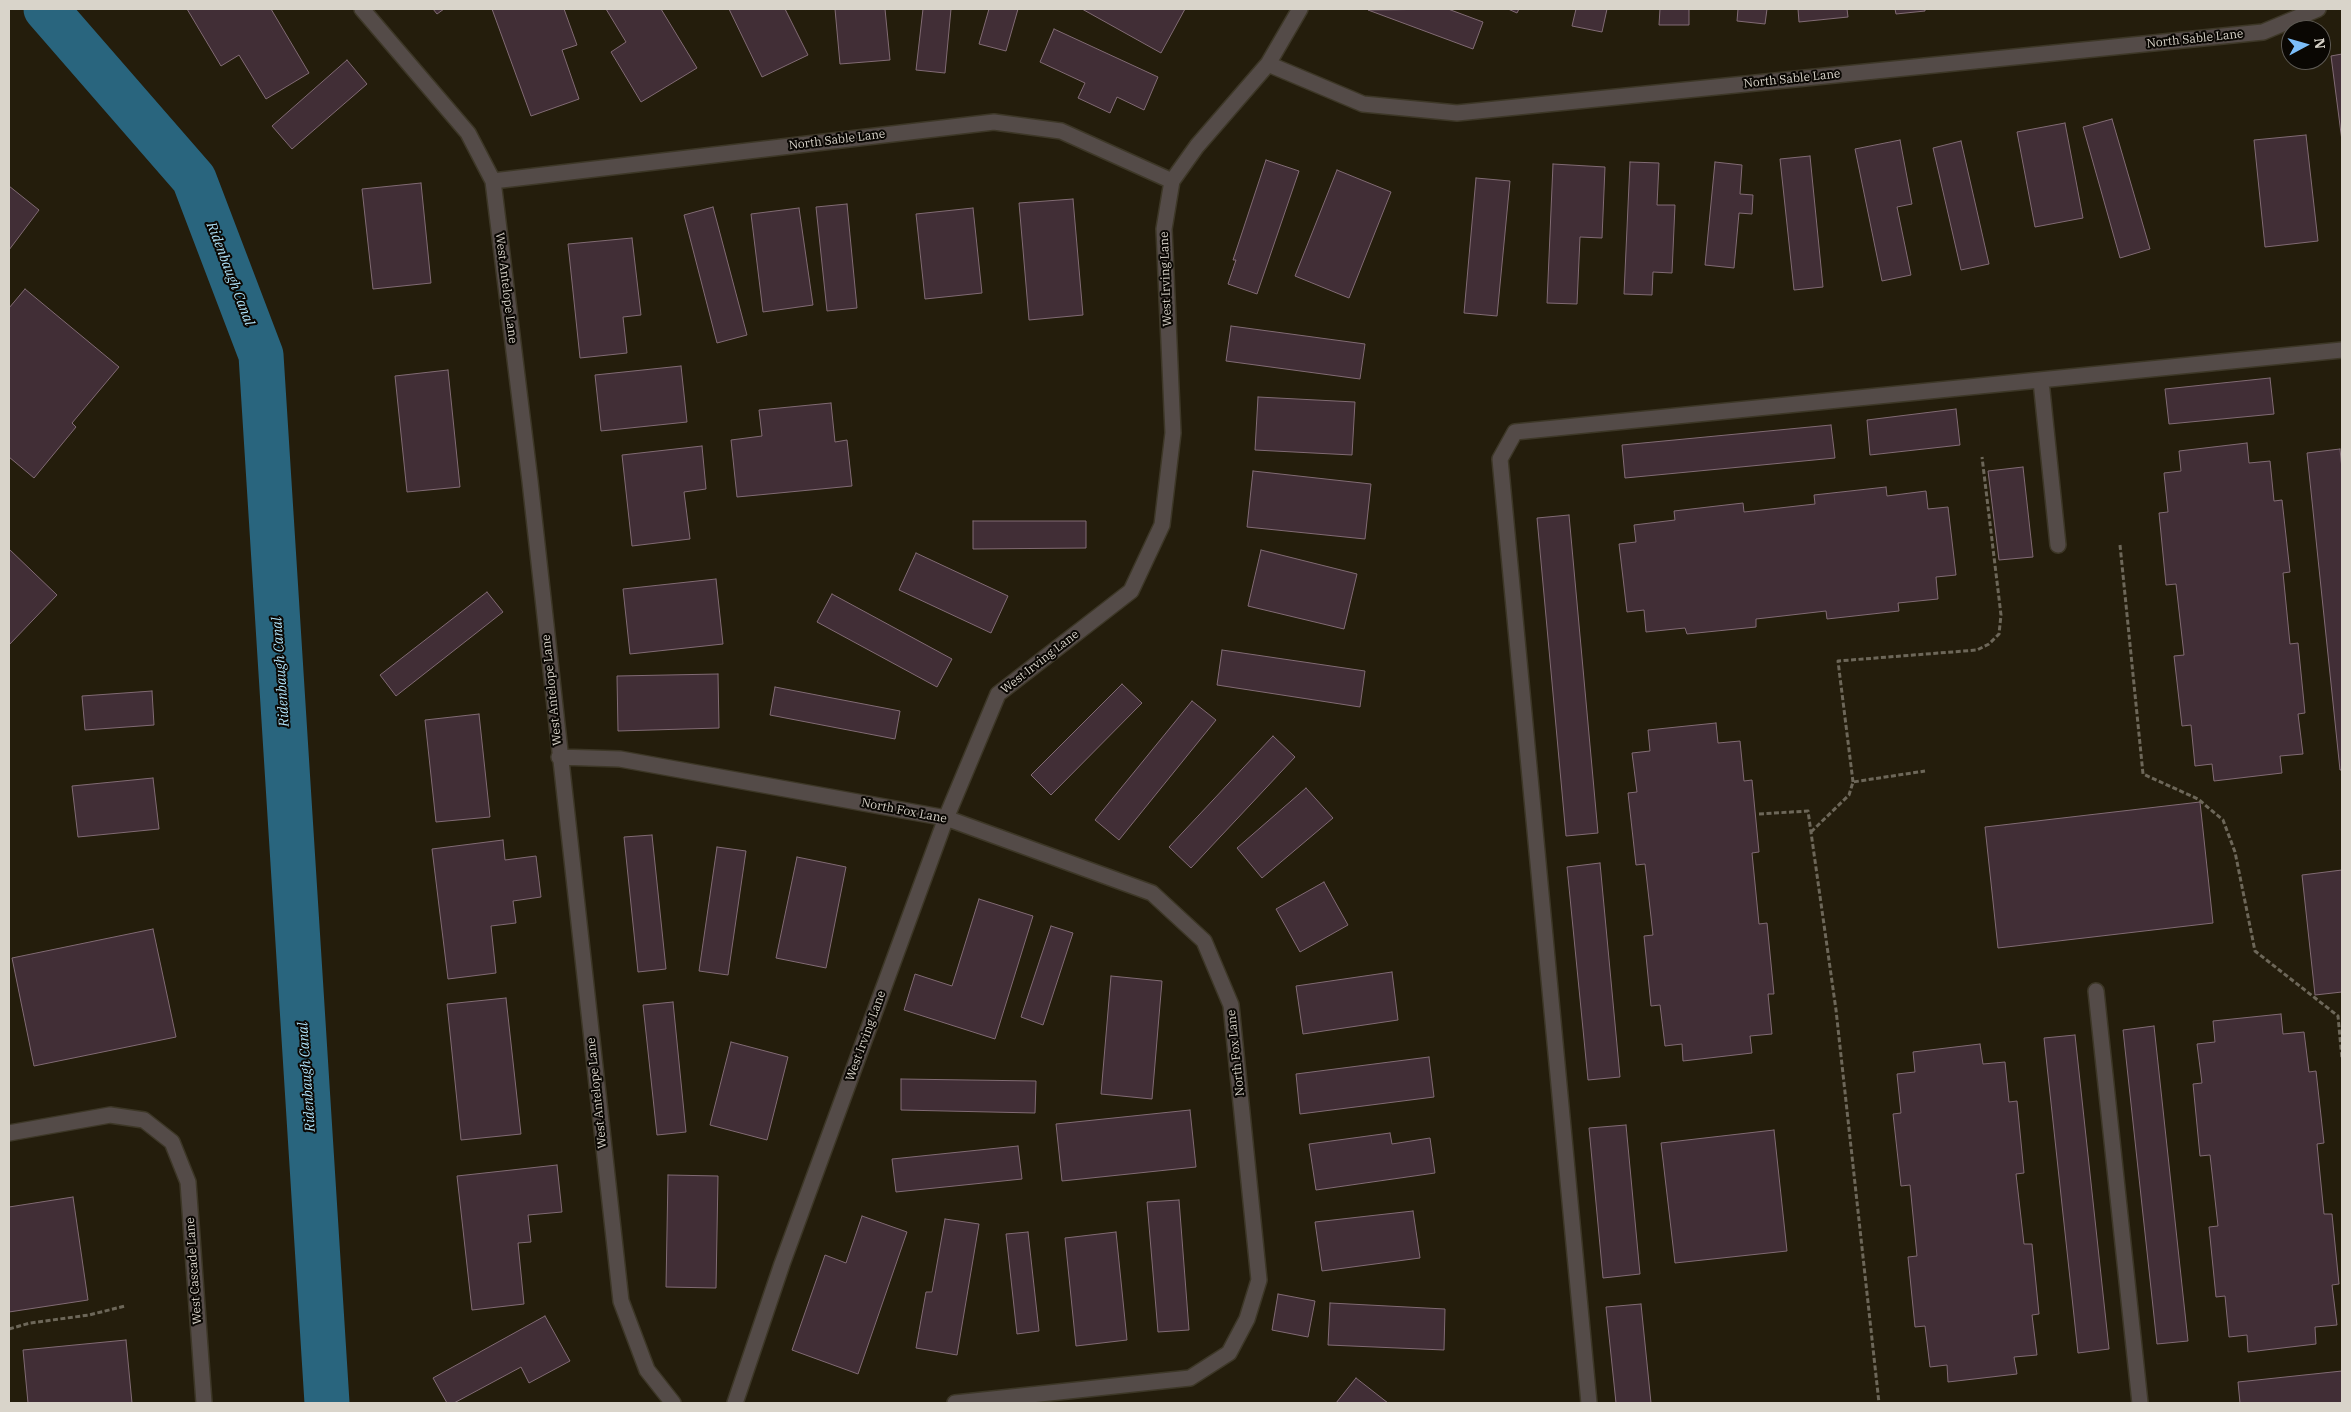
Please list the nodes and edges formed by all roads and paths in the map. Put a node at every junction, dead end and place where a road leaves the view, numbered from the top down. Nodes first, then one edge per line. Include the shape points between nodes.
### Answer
1 (362, 9) edge
2 (1300, 9) edge
3 (2318, 9) edge
4 (1268, 64) junction
5 (493, 181) junction
6 (1172, 181) junction
7 (2342, 350) edge
8 (2041, 381) junction
9 (1982, 457) dead end
10 (2058, 545) dead end
11 (2120, 545) dead end
12 (559, 757) junction
13 (1925, 771) dead end
14 (1853, 782) junction
15 (1760, 814) dead end
16 (946, 818) junction
17 (1811, 833) junction
18 (2096, 991) dead end
19 (2340, 1016) edge
20 (2342, 1059) edge
21 (9, 1133) edge
22 (125, 1306) dead end
23 (9, 1329) edge
24 (204, 1403) edge
25 (673, 1403) edge
26 (735, 1403) edge
27 (955, 1403) edge
28 (1590, 1403) edge
29 (1880, 1403) edge
30 (2140, 1403) edge

1 - 5 street, West Antelope Lane via 468,133
2 - 4 street, West Irving Lane
3 - 4 street, North Sable Lane via 2263,32 1457,113 1363,104
4 - 6 street, West Irving Lane via 1197,146
5 - 6 street, North Sable Lane via 994,122 1061,131
5 - 12 street, West Antelope Lane via 530,480
6 - 16 street, West Irving Lane via 1164,229 1173,433 1162,525 1131,591 998,694
7 - 8 street
8 - 10 street
8 - 28 street via 1515,432 1500,459
9 - 14 path via 2001,615 1999,634 1977,650 1838,661
11 - 19 path via 2143,774 2198,799 2222,820 2234,852 2255,951
12 - 16 street, North Fox Lane via 620,758
12 - 25 street, West Antelope Lane via 621,1301 647,1370
13 - 14 path
14 - 17 path via 1849,795
15 - 17 path via 1808,811
16 - 26 street, West Irving Lane via 782,1264
16 - 27 street, North Fox Lane via 1152,893 1204,941 1231,1005 1259,1280 1247,1319 1229,1352 1190,1378
17 - 29 path via 1836,1010
18 - 30 street
19 - 20 path
21 - 24 street, West Cascade Lane via 110,1115 144,1120 172,1142 188,1182
22 - 23 path

